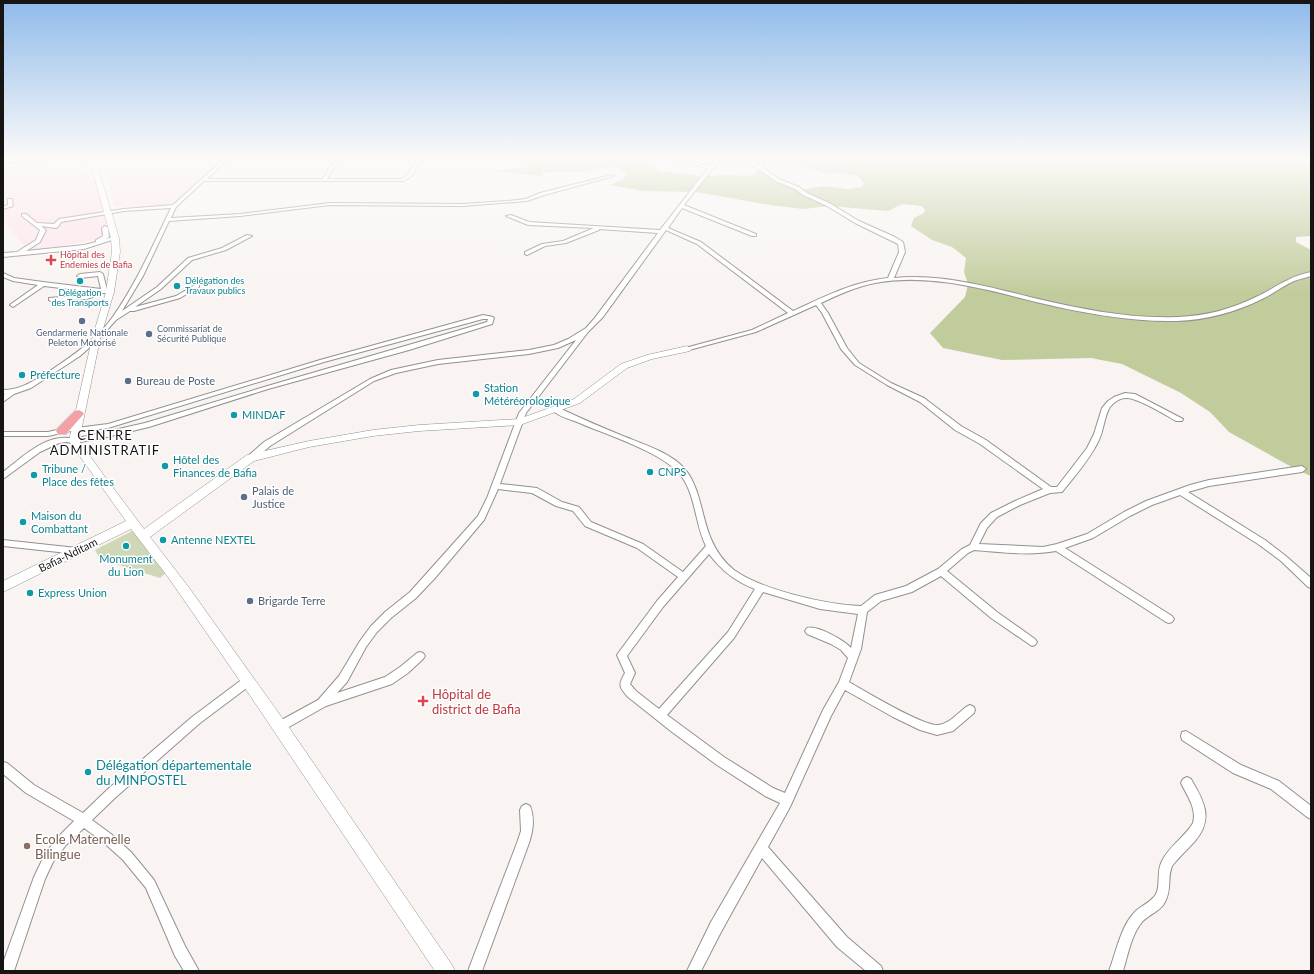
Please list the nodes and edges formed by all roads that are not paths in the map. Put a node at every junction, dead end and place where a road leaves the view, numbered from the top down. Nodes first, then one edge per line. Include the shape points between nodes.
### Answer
1 (10, 202) edge
2 (104, 202) edge
3 (178, 202) edge
4 (500, 202) edge
5 (685, 202) edge
6 (826, 202) edge
7 (174, 206) junction
8 (682, 206) junction
9 (3, 208) edge
10 (107, 212) junction
11 (24, 215) dead end
12 (509, 216) dead end
13 (168, 220) junction
14 (36, 224) junction
15 (599, 227) junction
16 (105, 228) dead end
17 (663, 230) junction
18 (754, 235) dead end
19 (248, 236) dead end
20 (115, 238) junction
21 (84, 247) junction
22 (527, 253) dead end
23 (18, 254) junction
24 (3, 255) edge
25 (1311, 274) edge
26 (3, 275) edge
27 (80, 276) dead end
28 (13, 279) junction
29 (891, 279) junction
30 (5, 283) dead end
31 (43, 284) junction
32 (197, 286) dead end
33 (107, 291) junction
34 (51, 299) dead end
35 (817, 302) junction
36 (13, 305) dead end
37 (127, 311) junction
38 (792, 313) junction
39 (114, 319) junction
40 (589, 328) junction
41 (96, 339) junction
42 (687, 349) joint
43 (3, 392) edge
44 (12, 392) junction
45 (3, 400) edge
46 (556, 410) junction
47 (79, 412) junction
48 (1179, 419) dead end
49 (520, 422) junction
50 (58, 432) junction
51 (3, 434) edge
52 (75, 435) junction
53 (50, 443) junction
54 (250, 458) junction
55 (1302, 469) dead end
56 (3, 476) edge
57 (495, 486) junction
58 (1049, 490) junction
59 (1181, 491) junction
60 (133, 523) junction
61 (143, 536) junction
62 (3, 542) edge
63 (973, 546) junction
64 (710, 547) junction
65 (1057, 547) junction
66 (78, 551) junction
67 (941, 571) junction
68 (684, 577) junction
69 (1311, 584) edge
70 (3, 586) edge
71 (760, 589) junction
72 (863, 610) junction
73 (1169, 619) dead end
74 (810, 631) dead end
75 (1032, 642) dead end
76 (420, 656) dead end
77 (853, 657) junction
78 (248, 681) junction
79 (843, 684) junction
80 (322, 703) junction
81 (970, 710) dead end
82 (660, 716) junction
83 (280, 727) junction
84 (1186, 736) dead end
85 (3, 767) edge
86 (1187, 783) dead end
87 (787, 799) junction
88 (526, 810) dead end
89 (1311, 813) edge
90 (83, 820) junction
91 (761, 848) junction
92 (7, 971) edge
93 (192, 971) edge
94 (446, 971) edge
95 (475, 971) edge
96 (694, 971) edge
97 (876, 971) edge
98 (1116, 971) edge

1 - 9 street via 10,206
2 - 10 main road
3 - 7 street
4 - 13 street via 462,205 330,204 240,215
5 - 8 street
6 - 29 street via 857,222 901,242 902,252
7 - 10 street
7 - 13 street
8 - 17 street
8 - 18 street
10 - 14 street via 60,221 56,226
10 - 20 main road
11 - 14 street
12 - 15 street via 528,223
13 - 39 street via 140,276
14 - 23 street via 43,230 38,241
15 - 17 street
15 - 22 street via 564,242 544,245
16 - 21 street via 106,237
17 - 38 street via 676,231 699,243
17 - 40 street
19 - 37 street via 220,250 190,260 159,288
20 - 21 street
20 - 33 main road via 116,264
21 - 23 street
23 - 24 street
25 - 29 street via 1288,282 1240,306 1208,315 1178,319 1081,310 969,284 925,279
26 - 28 street
27 - 33 street via 100,274
28 - 30 street
28 - 31 street
29 - 35 street via 855,285
31 - 33 street
31 - 36 street
32 - 37 street via 178,298
33 - 34 street via 87,297
33 - 41 main road
35 - 38 street
35 - 58 street via 844,349 857,364 922,400 958,428 983,442
37 - 39 street
38 - 42 street via 754,331
39 - 41 street
40 - 49 street via 527,406
40 - 54 street via 553,348 415,366 389,372 278,437
41 - 44 street via 44,378 29,387
41 - 47 main road
42 - 46 main road via 624,366 587,395
43 - 44 street
44 - 45 street
46 - 49 main road
46 - 64 street via 645,448 680,469 692,486 701,524
47 - 50 main road
47 - 52 main road
48 - 58 street via 1133,396 1118,396 1103,413 1098,435 1077,469 1059,490
49 - 54 main road via 373,433
49 - 57 street
50 - 51 street
50 - 52 street via 74,429
50 - 53 street
52 - 52 street via 115,433 455,334 490,322 492,318 483,317 322,361
52 - 53 street via 72,439
52 - 60 main road
53 - 56 street
54 - 61 main road
55 - 59 street via 1209,483
57 - 68 street via 534,490 559,504 576,509 588,524 640,546
57 - 80 street via 480,518 413,595 374,629 344,679
58 - 63 street via 989,519
59 - 65 street via 1132,511 1090,536
59 - 69 street via 1254,538 1291,565
60 - 61 main road
60 - 66 main road, Bafia-Nditam
61 - 78 main road
62 - 66 street
63 - 65 street via 1023,550
63 - 67 street
64 - 68 street
64 - 71 street via 735,574
65 - 73 street
66 - 70 main road, Bafia-Nditam
67 - 72 street via 908,589 878,598
67 - 75 street via 994,615
68 - 82 street via 622,655 630,673 625,686
71 - 72 street via 835,608
71 - 82 street via 731,635
72 - 77 street
74 - 77 street via 840,644
76 - 80 street via 388,681
77 - 79 street
78 - 83 main road
78 - 90 street via 196,720
79 - 81 street via 904,717 937,730 949,727
79 - 87 street
80 - 83 street
82 - 87 street via 737,773 782,799
83 - 94 main road
84 - 89 street via 1237,769 1275,785
85 - 90 street via 30,789
86 - 98 street via 1199,809 1200,821 1166,863 1163,870 1162,896 1139,917
87 - 91 street
88 - 95 street via 527,831
90 - 92 street via 49,858
90 - 93 street via 127,856 150,884 180,951
91 - 96 street
91 - 97 street via 842,942

